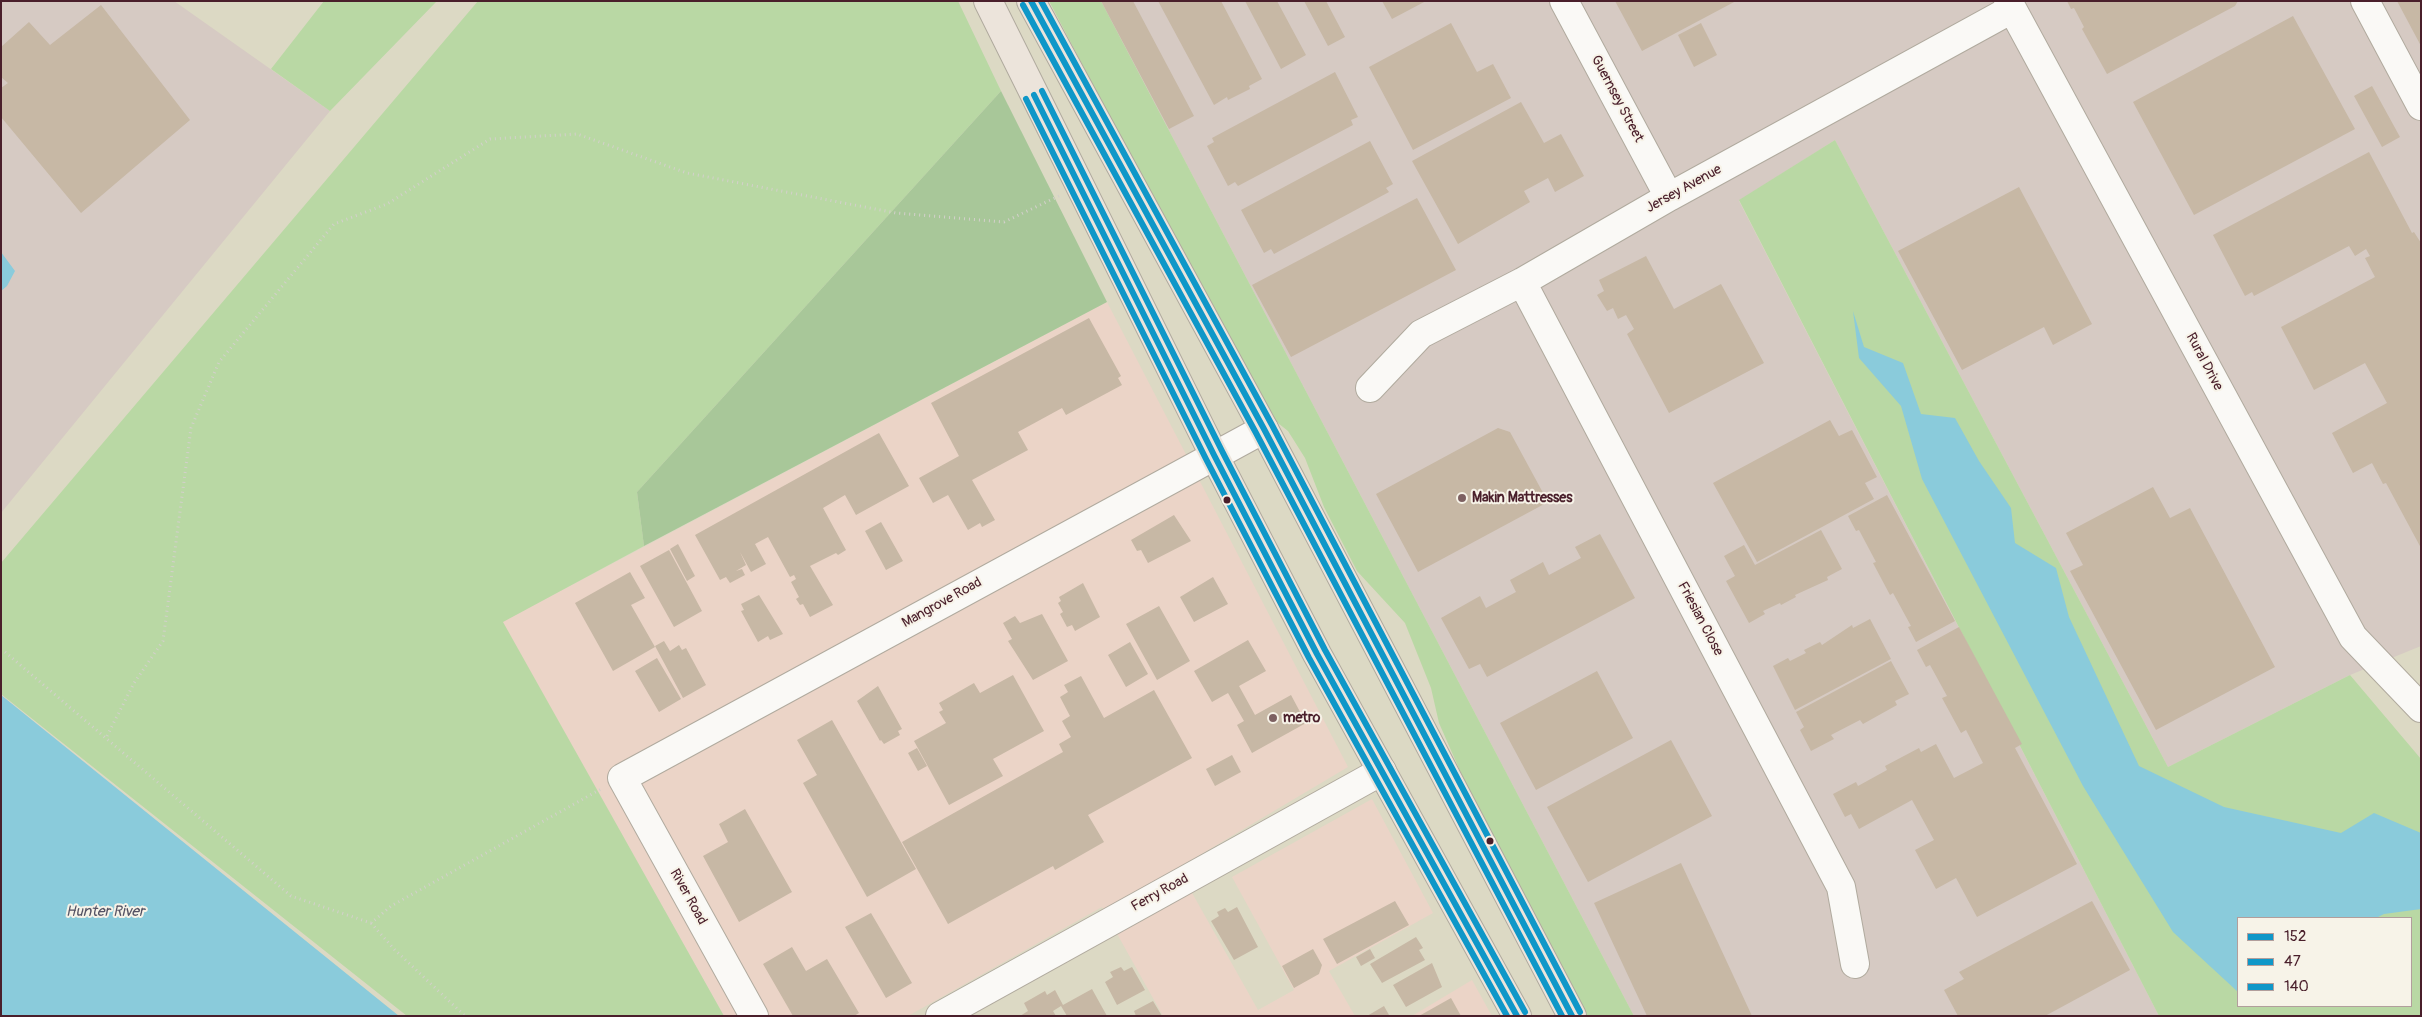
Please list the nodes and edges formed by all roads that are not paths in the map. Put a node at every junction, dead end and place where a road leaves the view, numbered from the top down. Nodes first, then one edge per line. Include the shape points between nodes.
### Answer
1 (988, 1) edge
2 (1031, 1) edge
3 (1564, 1) edge
4 (2365, 1) edge
5 (2010, 5) edge
6 (2421, 106) edge
7 (1669, 196) junction
8 (1522, 282) junction
9 (1370, 388) dead end
10 (1264, 429) junction
11 (1214, 455) junction
12 (2421, 708) edge
13 (1382, 771) junction
14 (622, 778) joint
15 (1855, 964) dead end
16 (754, 1016) edge
17 (940, 1016) edge
18 (1517, 1016) edge
19 (1572, 1016) edge

1 - 11 highway
2 - 10 highway
3 - 7 street, Guernsey Street
4 - 6 street
5 - 7 street, Jersey Avenue
5 - 12 street, Rural Drive via 2353,637
7 - 8 street, Jersey Avenue
8 - 9 street, Jersey Avenue via 1421,334
8 - 15 street, Friesian Close via 1841,886
10 - 11 street, Mangrove Road
10 - 19 highway
11 - 13 highway
11 - 14 street, Mangrove Road
13 - 17 street, Ferry Road
13 - 18 highway
14 - 16 street, River Road

